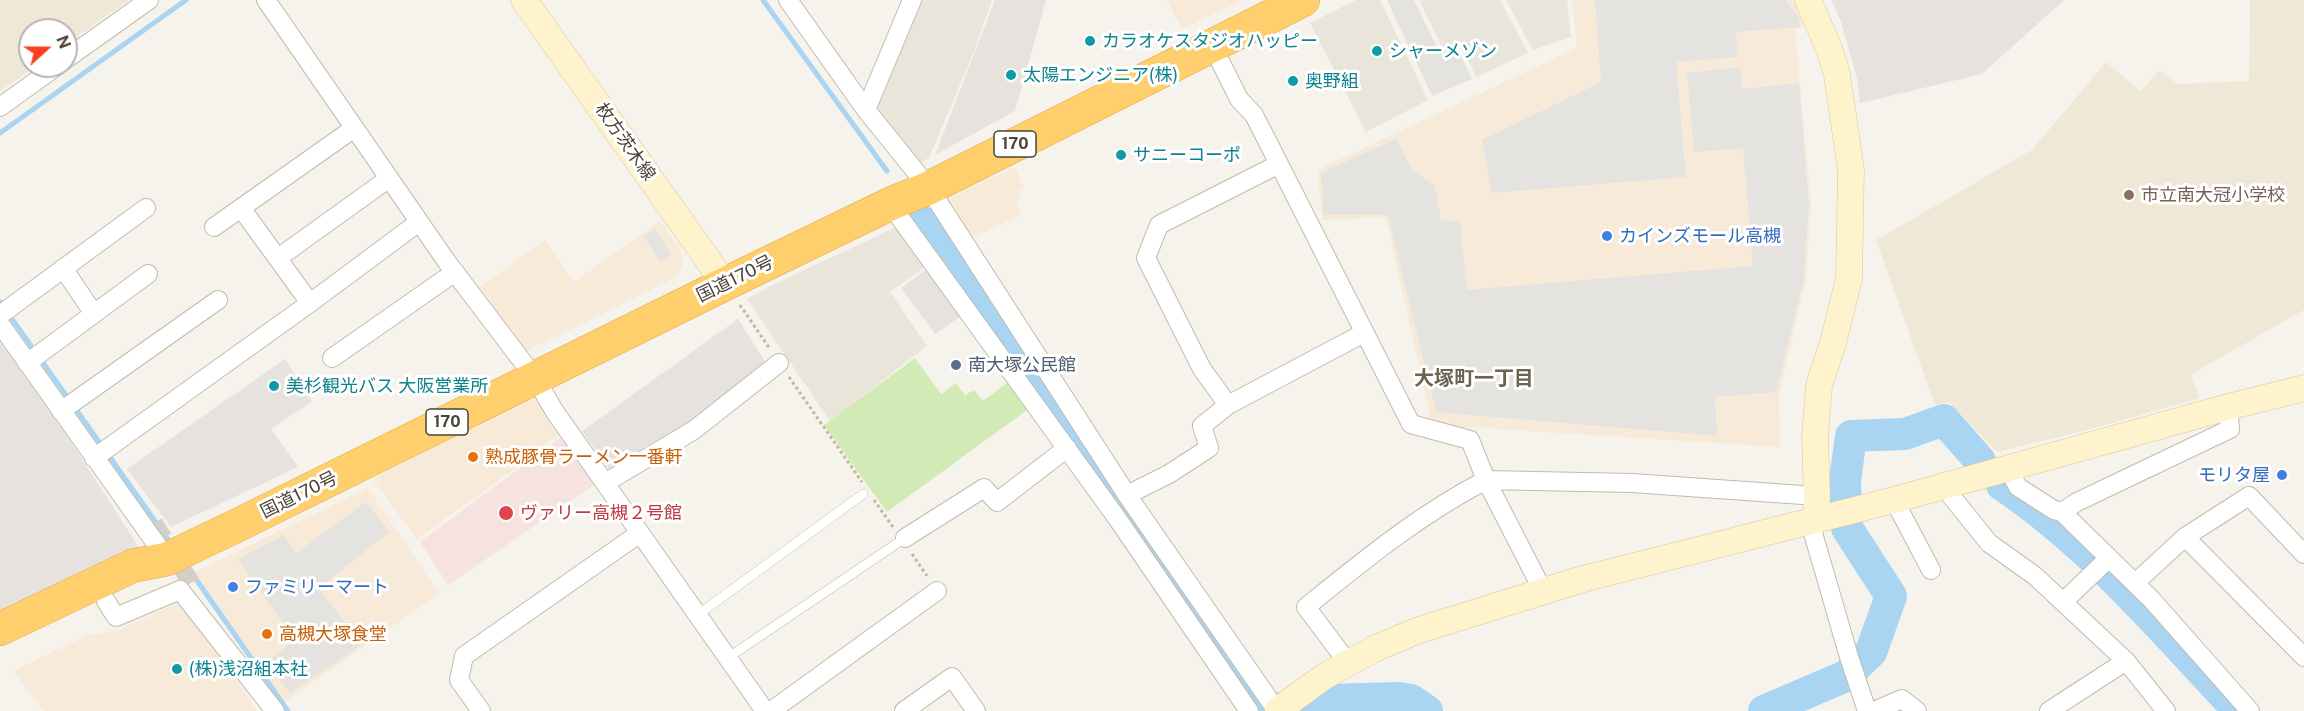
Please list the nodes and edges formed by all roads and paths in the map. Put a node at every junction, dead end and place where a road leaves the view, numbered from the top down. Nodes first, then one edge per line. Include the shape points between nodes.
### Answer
1 (149, 0) edge
2 (266, 0) edge
3 (524, 0) edge
4 (788, 0) edge
5 (912, 0) edge
6 (1808, 0) edge
7 (1282, 4) edge
8 (1212, 45) junction
9 (78, 50) edge
10 (40, 78) edge
11 (0, 107) edge
12 (866, 110) junction
13 (353, 129) junction
14 (1280, 164) junction
15 (388, 178) junction
16 (929, 188) junction
17 (890, 204) junction
18 (146, 208) dead end
19 (241, 208) junction
20 (419, 222) junction
21 (214, 227) dead end
22 (278, 258) junction
23 (63, 268) junction
24 (455, 272) junction
25 (148, 274) dead end
26 (725, 284) junction
27 (218, 300) dead end
28 (310, 303) junction
29 (94, 314) junction
30 (0, 315) edge
31 (0, 324) edge
32 (1364, 333) junction
33 (332, 358) dead end
34 (27, 363) junction
35 (779, 363) junction
36 (536, 378) junction
37 (2304, 388) edge
38 (1228, 405) junction
39 (2228, 407) junction
40 (61, 411) junction
41 (1067, 448) junction
42 (97, 462) junction
43 (2008, 469) junction
44 (1486, 480) junction
45 (861, 482) dead end
46 (605, 483) junction
47 (1943, 486) junction
48 (866, 493) joint
49 (1127, 495) junction
50 (1894, 500) junction
51 (1817, 508) junction
52 (2062, 512) junction
53 (154, 523) tunnel mouth
54 (640, 533) junction
55 (2185, 537) junction
56 (904, 539) junction
57 (2304, 554) edge
58 (2109, 558) junction
59 (167, 559) junction
60 (1931, 570) dead end
61 (190, 583) tunnel mouth
62 (2135, 583) junction
63 (937, 591) joint
64 (1543, 591) junction
65 (106, 601) junction
66 (2063, 603) junction
67 (699, 614) junction
68 (0, 629) edge
69 (0, 651) edge
70 (729, 657) junction
71 (2304, 657) edge
72 (2126, 662) junction
73 (1348, 663) junction
74 (260, 692) junction
75 (1277, 710) edge
76 (275, 711) edge
77 (482, 711) edge
78 (765, 711) edge
79 (771, 711) edge
80 (904, 711) edge
81 (976, 711) edge
82 (1249, 711) edge
83 (1867, 711) edge
84 (1874, 711) edge
85 (1917, 711) edge
86 (2049, 711) edge
87 (2166, 711) edge
88 (2250, 711) edge

1 - 9 street
2 - 13 street
3 - 26 street, 枚方茨木線
4 - 12 street
5 - 12 street
6 - 51 street via 1838,75 1851,170 1849,279 1819,386 1815,436
7 - 8 highway, 国道170号 / 170
8 - 14 street via 1239,99 1254,116
8 - 16 highway, 国道170号 / 170
10 - 11 street
12 - 16 street
13 - 15 street
13 - 19 street
14 - 32 street
14 - 38 street via 1159,225 1146,258 1202,369
15 - 20 street
15 - 22 street
16 - 17 highway, 国道170号 / 170
16 - 49 street
17 - 26 highway, 国道170号 / 170
17 - 41 street
18 - 23 street
19 - 21 street
19 - 22 street
20 - 24 street
20 - 28 street
22 - 28 street
23 - 29 street
23 - 30 street
24 - 33 street
24 - 36 street
25 - 29 street
26 - 35 path
26 - 36 highway, 国道170号 / 170
27 - 40 street
28 - 42 street
29 - 34 street
31 - 34 street
32 - 38 street
32 - 44 street via 1412,424 1470,440
34 - 40 street
35 - 45 path
35 - 46 street via 694,430
36 - 46 street
36 - 59 highway, 国道170号 / 170
37 - 39 street
38 - 49 street via 1202,426 1209,448
39 - 43 street
39 - 52 street via 2230,429
40 - 42 street
41 - 56 street via 997,502 984,488
41 - 82 street
42 - 53 street via 123,479
42 - 59 street
43 - 47 street
43 - 52 street via 2018,487
44 - 51 street via 1632,483
44 - 64 street
44 - 73 street via 1389,541 1306,607
46 - 54 street
47 - 50 street
47 - 66 street via 1989,543 2035,576
48 - 56 path
48 - 67 lane
49 - 75 street
50 - 51 street
50 - 60 street
51 - 64 street
51 - 83 street via 1813,533
52 - 58 street
54 - 67 street
54 - 77 street via 464,656 459,680
55 - 57 street via 2249,495
55 - 62 street
55 - 71 street
56 - 63 path
56 - 70 lane
58 - 62 street
58 - 66 street
59 - 65 highway, 国道170号 / 170 via 144,583
59 - 68 highway, 国道170号 / 170 via 132,566
61 - 74 street via 256,676
62 - 88 street
63 - 79 street
64 - 73 street via 1416,631
65 - 69 highway, 国道170号 / 170
65 - 74 street via 116,617 180,590
66 - 72 street
67 - 70 street
70 - 78 street
72 - 86 street
72 - 87 street
73 - 75 street
74 - 76 street
80 - 81 street via 952,677
84 - 85 street via 1902,699

